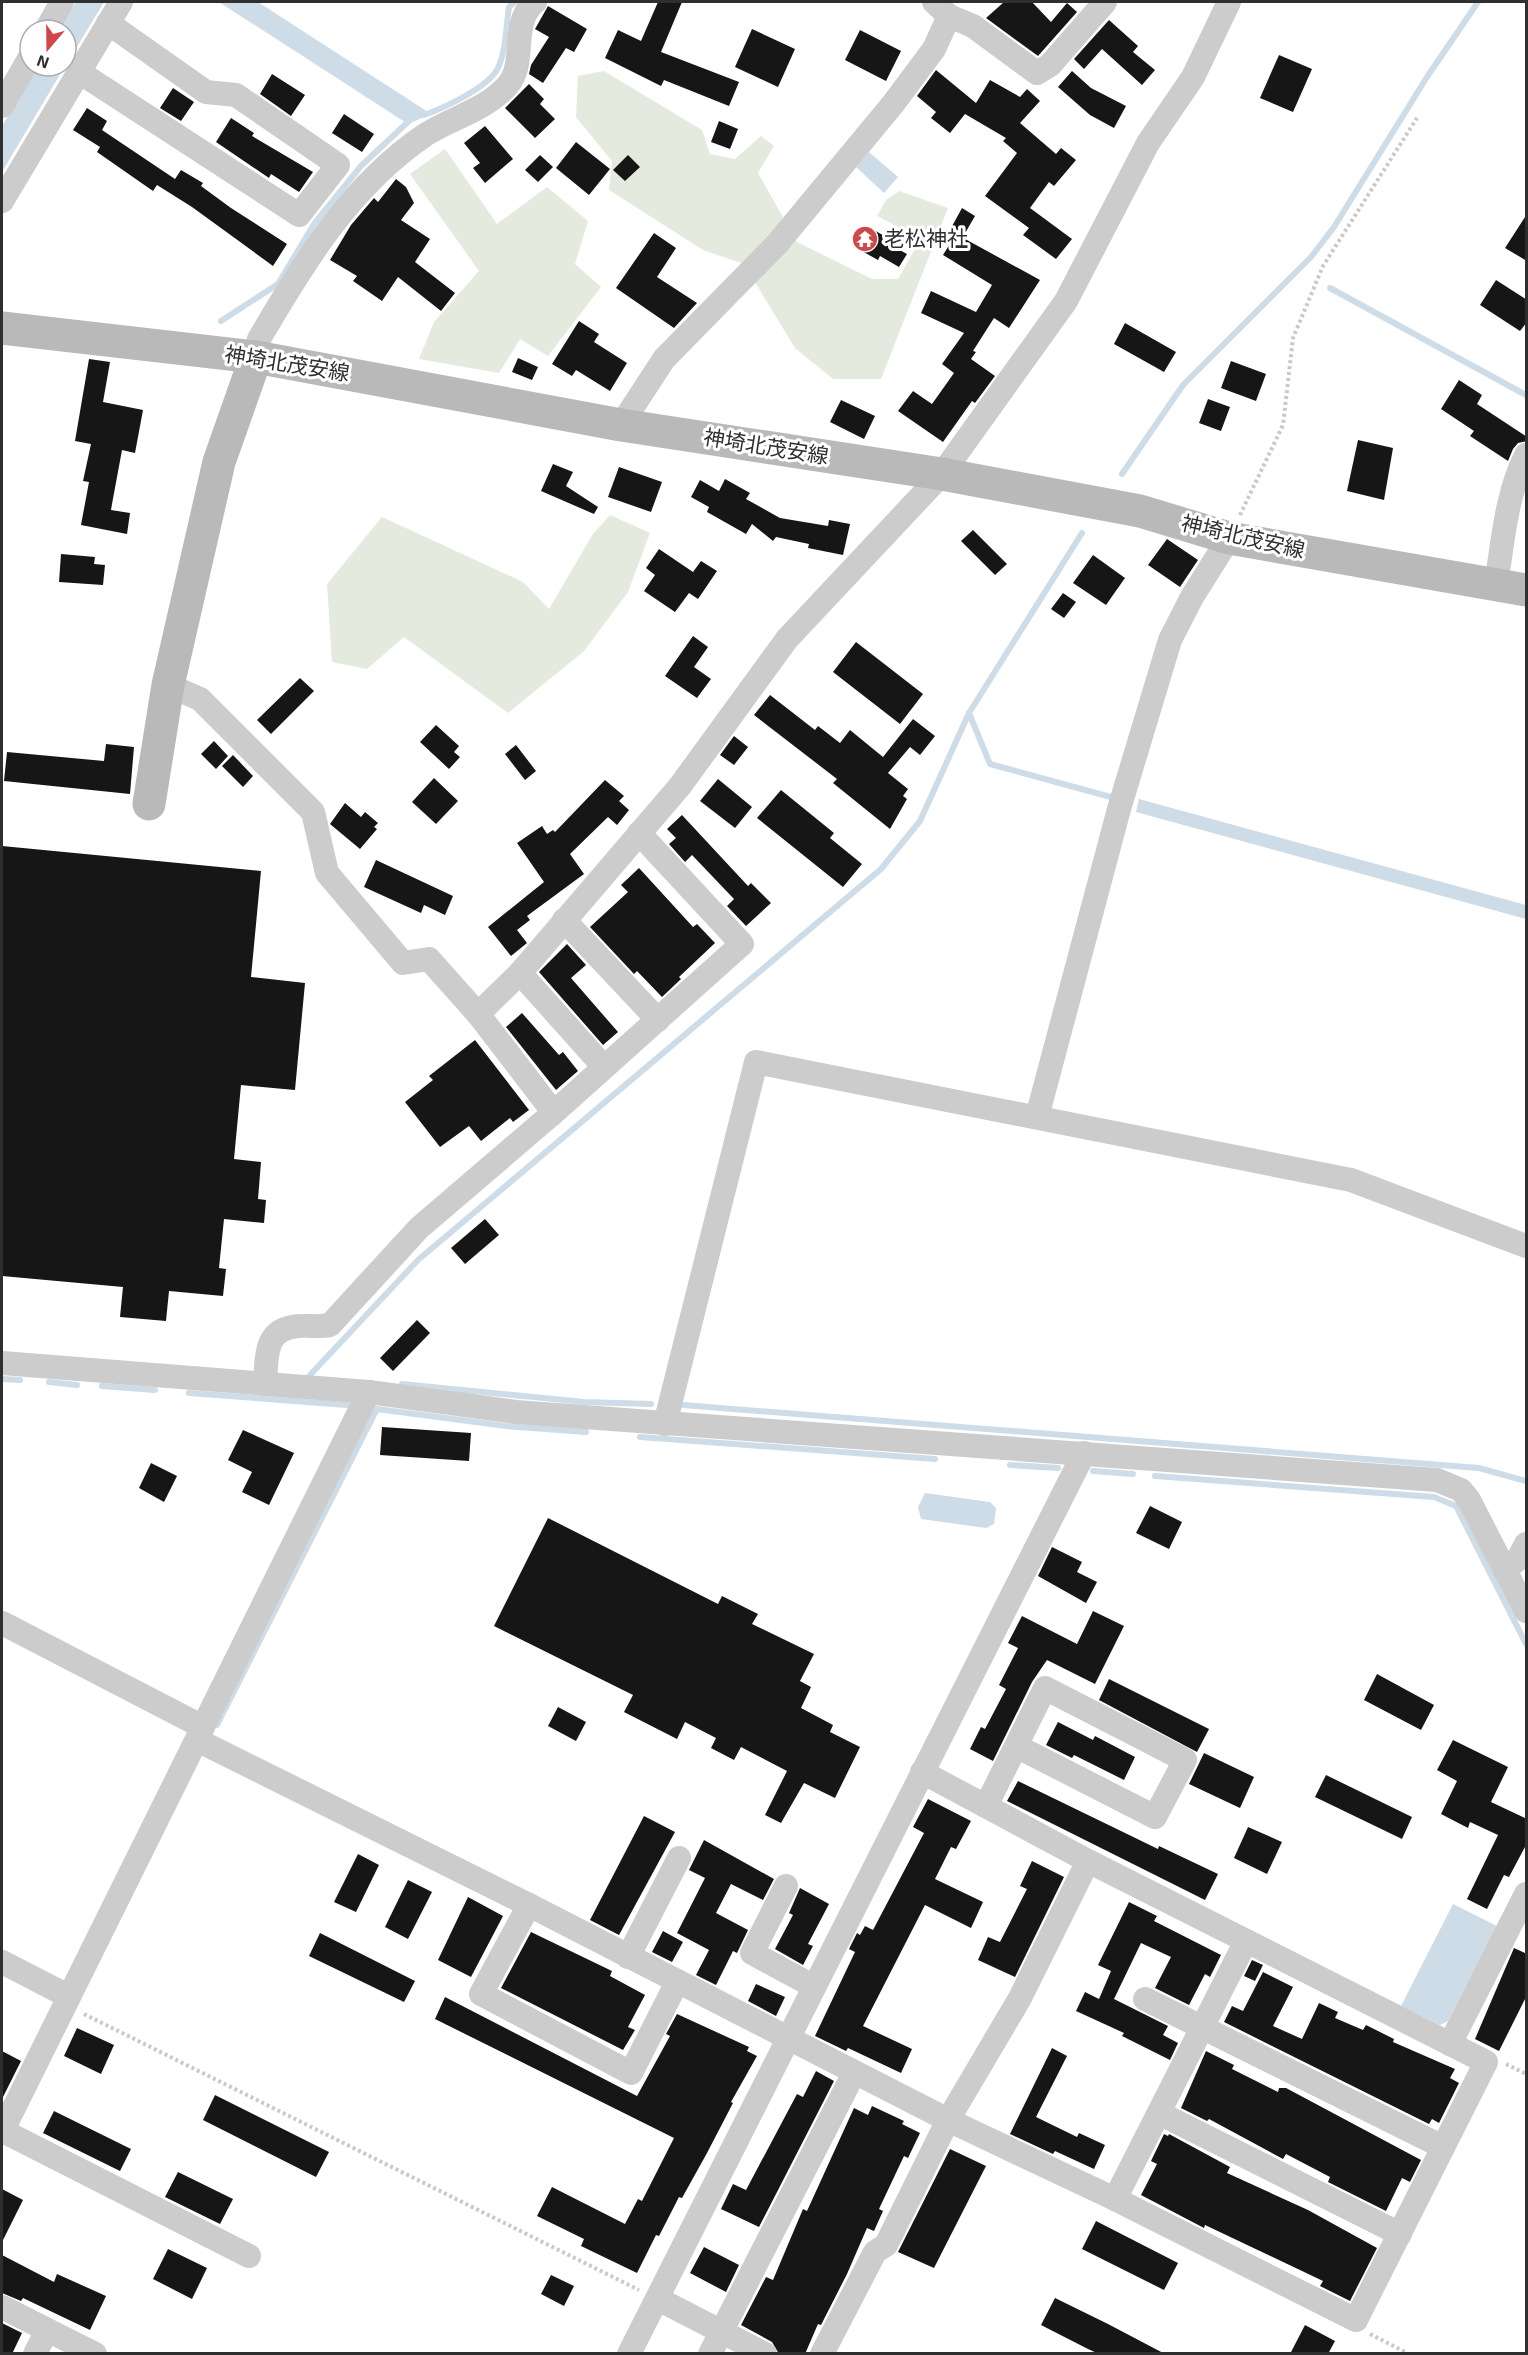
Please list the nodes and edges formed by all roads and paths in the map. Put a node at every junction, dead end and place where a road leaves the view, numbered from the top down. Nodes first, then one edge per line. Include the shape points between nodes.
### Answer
1 (62, 2) edge
2 (121, 2) edge
3 (536, 2) edge
4 (1105, 2) edge
5 (1229, 2) edge
6 (941, 9) edge
7 (53, 18) edge
8 (108, 23) junction
9 (79, 72) junction
10 (18, 78) edge
11 (2, 106) edge
12 (1417, 118) dead end
13 (2, 201) edge
14 (2, 328) edge
15 (256, 357) junction
16 (621, 425) junction
17 (1527, 455) edge
18 (942, 474) junction
19 (1229, 538) junction
20 (1511, 587) edge
21 (168, 685) junction
22 (149, 804) dead end
23 (639, 833) junction
24 (564, 920) junction
25 (520, 973) junction
26 (478, 1014) junction
27 (658, 1020) junction
28 (604, 1067) junction
29 (551, 1114) junction
30 (1037, 1117) junction
31 (1527, 1246) edge
32 (2, 1363) edge
33 (265, 1384) junction
34 (369, 1392) junction
35 (665, 1424) junction
36 (1084, 1453) junction
37 (1527, 1544) edge
38 (1505, 1570) junction
39 (1521, 1601) edge
40 (2, 1623) edge
41 (200, 1733) junction
42 (1016, 1746) junction
43 (922, 1772) junction
44 (986, 1806) junction
45 (679, 1858) dead end
46 (1088, 1861) junction
47 (786, 1886) dead end
48 (1527, 1894) edge
49 (529, 1905) junction
50 (1246, 1941) junction
51 (628, 1957) junction
52 (2, 1962) edge
53 (677, 1982) junction
54 (813, 1986) junction
55 (1145, 1999) dead end
56 (67, 2000) junction
57 (1202, 2028) junction
58 (786, 2038) junction
59 (1450, 2044) junction
60 (854, 2073) junction
61 (1159, 2113) junction
62 (948, 2120) junction
63 (2, 2132) edge
64 (1443, 2147) junction
65 (1115, 2199) junction
66 (1400, 2234) junction
67 (249, 2256) dead end
68 (658, 2300) junction
69 (2, 2307) edge
70 (1356, 2320) junction
71 (47, 2330) junction
72 (721, 2331) junction
73 (35, 2354) edge
74 (95, 2354) edge
75 (630, 2354) edge
76 (710, 2354) edge
77 (765, 2354) edge
78 (822, 2354) edge
79 (1409, 2354) edge

1 - 7 street
2 - 8 street
3 - 15 street via 520,27 516,66 509,84 487,104 426,135 370,178 316,243 259,339
4 - 6 street via 1050,65 1037,73 974,26
5 - 18 street via 1193,77 1148,143 1066,301
6 - 16 street via 934,49 893,104 777,244 664,359
8 - 9 street
8 - 9 street via 206,92 236,95 338,165 299,215
9 - 13 street
10 - 11 street
12 - 19 path via 1323,266 1293,338 1283,425
14 - 15 main road, 神埼北茂安線
15 - 16 main road, 神埼北茂安線
15 - 21 main road via 219,462
16 - 18 main road, 神埼北茂安線
17 - 20 street via 1516,475 1508,506
18 - 19 main road, 神埼北茂安線 via 1140,512
18 - 23 street via 787,639 680,786
19 - 20 main road, 神埼北茂安線
19 - 30 street via 1170,640 1122,800
21 - 22 main road
21 - 26 street via 200,699 313,812 327,873 403,963 429,959
23 - 24 street
23 - 27 street via 742,944
24 - 25 street
24 - 27 street
25 - 26 street
25 - 28 street
26 - 29 street
27 - 28 street
28 - 29 street
29 - 33 street via 419,1228 330,1325 291,1327 273,1337 268,1343
30 - 31 street via 1351,1180
30 - 35 street via 756,1062
32 - 33 street
33 - 34 street
34 - 35 street via 516,1412
34 - 41 street
35 - 36 street
36 - 38 street via 1437,1480 1461,1490 1469,1500
36 - 43 street
37 - 38 street
38 - 39 street
40 - 41 street
41 - 49 street
41 - 56 street
42 - 42 street via 1045,1688 1185,1760 1155,1817
42 - 44 street
43 - 44 street
43 - 54 street
44 - 46 street
45 - 51 street
46 - 50 street
46 - 62 street via 1020,1998
47 - 54 street via 752,1953
48 - 59 street
49 - 51 street
49 - 53 street via 481,1994 631,2073
50 - 57 street
50 - 59 street
51 - 53 street
52 - 56 street
53 - 58 street
54 - 58 street
55 - 57 street
56 - 63 street
56 - 68 path
57 - 61 street
57 - 64 street
58 - 60 street
58 - 68 street
59 - 64 street via 1486,2062
60 - 62 street
60 - 72 street
61 - 65 street
61 - 66 street
62 - 65 street
62 - 78 street via 886,2246 875,2252
63 - 67 street
64 - 66 street
65 - 70 street
66 - 70 street
68 - 72 street
68 - 75 street
69 - 71 street
70 - 79 path via 1364,2331
71 - 73 street
71 - 74 street
72 - 76 street
72 - 77 street

